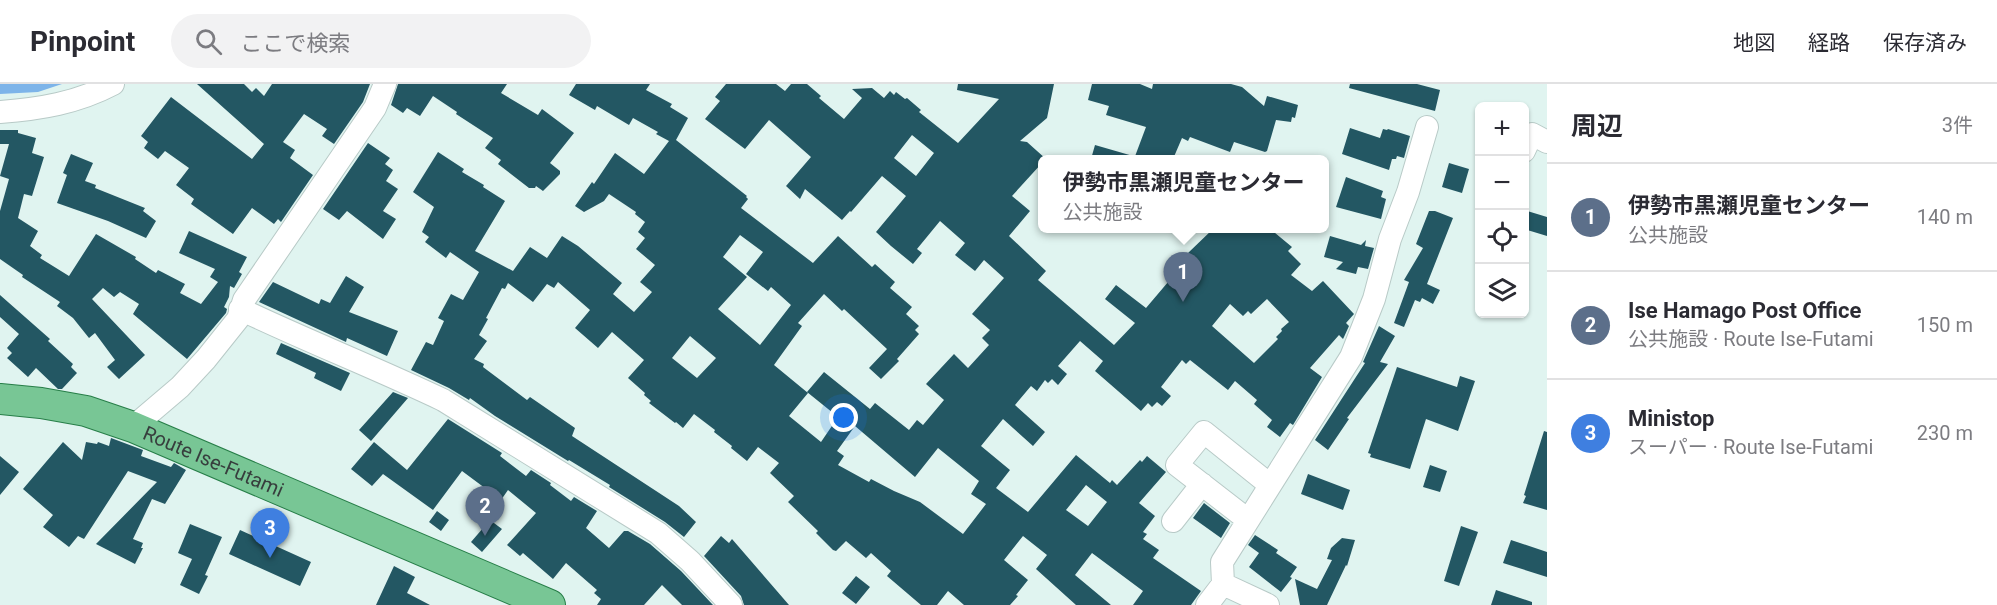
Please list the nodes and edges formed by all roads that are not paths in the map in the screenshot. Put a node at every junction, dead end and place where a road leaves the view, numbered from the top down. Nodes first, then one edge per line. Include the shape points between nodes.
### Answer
1 (113, 84) edge
2 (385, 84) edge
3 (0, 112) edge
4 (1427, 127) dead end
5 (1529, 140) edge
6 (1547, 142) edge
7 (240, 309) junction
8 (0, 399) edge
9 (133, 427) junction
10 (1202, 484) junction
11 (1270, 485) junction
12 (1248, 520) junction
13 (1173, 521) dead end
14 (1223, 584) junction
15 (550, 605) edge
16 (731, 605) edge
17 (1207, 605) edge
18 (1269, 605) edge

1 - 3 street via 67,102
2 - 7 street via 375,108
4 - 11 street via 1374,300 1351,357
5 - 6 street via 1532,134
7 - 9 street via 238,319 201,365
7 - 16 street via 443,400 658,533
8 - 9 main road, Route Ise-Futami via 86,411
9 - 15 main road, Route Ise-Futami
10 - 11 street via 1178,465 1204,432
10 - 12 street
10 - 13 street
11 - 12 street
12 - 14 street via 1222,562
14 - 17 street
14 - 18 street

